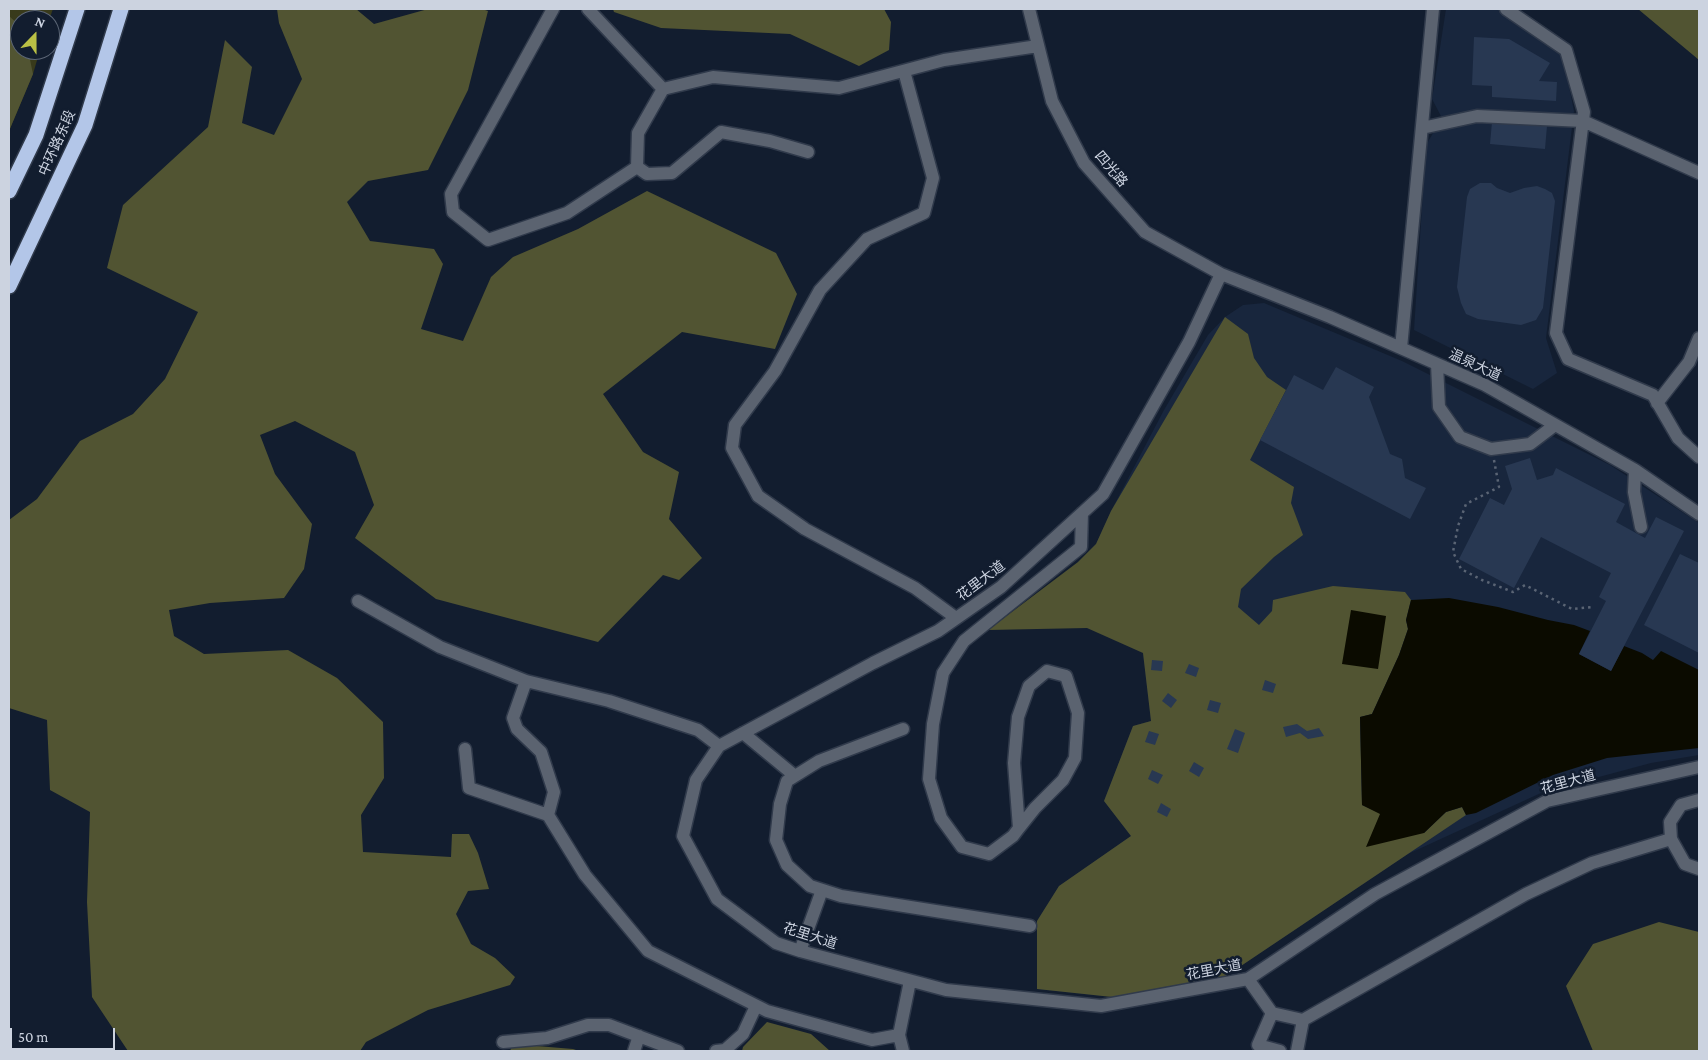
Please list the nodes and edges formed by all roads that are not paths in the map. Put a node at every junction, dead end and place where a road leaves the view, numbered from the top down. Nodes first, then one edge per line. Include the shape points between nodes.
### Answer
1 (77, 9) edge
2 (121, 9) edge
3 (553, 9) edge
4 (588, 9) edge
5 (1029, 9) edge
6 (1433, 9) edge
7 (1506, 9) edge
8 (1038, 46) junction
9 (904, 71) junction
10 (663, 89) junction
11 (1582, 121) junction
12 (1422, 128) junction
13 (808, 152) dead end
14 (637, 167) junction
15 (1699, 173) edge
16 (9, 191) edge
17 (1222, 274) junction
18 (9, 286) edge
19 (1699, 338) edge
20 (1401, 348) junction
21 (1437, 364) junction
22 (1658, 403) junction
23 (1555, 425) junction
24 (1699, 457) edge
25 (1635, 470) junction
26 (1082, 513) junction
27 (1699, 514) edge
28 (1641, 527) dead end
29 (358, 601) dead end
30 (956, 618) junction
31 (526, 681) junction
32 (903, 729) dead end
33 (743, 733) junction
34 (719, 746) junction
35 (465, 749) dead end
36 (1699, 767) edge
37 (794, 776) junction
38 (1699, 800) edge
39 (548, 815) junction
40 (1019, 828) junction
41 (1671, 839) junction
42 (1699, 869) edge
43 (822, 890) junction
44 (1030, 926) dead end
45 (800, 951) junction
46 (1248, 979) junction
47 (910, 980) junction
48 (756, 1006) junction
49 (1272, 1013) junction
50 (1303, 1020) junction
51 (899, 1035) junction
52 (639, 1036) junction
53 (503, 1042) dead end
54 (634, 1051) edge
55 (678, 1051) edge
56 (716, 1051) edge
57 (902, 1051) edge
58 (1280, 1051) edge
59 (1297, 1051) edge

1 - 16 highway, 中环路东段 via 36,135
2 - 18 highway, 中环路东段 via 84,125
3 - 14 street via 451,194 453,212 488,240 567,213
4 - 10 street
5 - 8 street, 四光路
6 - 12 street
7 - 11 street via 1566,50 1584,112
8 - 9 street via 944,60
8 - 17 street, 四光路 via 1052,100 1084,163 1145,232
9 - 10 street via 840,88 713,77
9 - 30 street via 933,178 924,213 867,239 820,290 775,371 735,425 732,448 758,496 805,529 915,588
10 - 14 street via 638,133
11 - 12 street via 1477,116
11 - 15 street
11 - 22 street via 1556,333 1568,359 1653,395
12 - 20 street
13 - 14 street via 721,132 672,173 647,174
17 - 20 street, 温泉大道
17 - 26 street, 花里大道 via 1103,494
19 - 22 street via 1689,362
20 - 21 street, 温泉大道
21 - 23 street, 温泉大道 via 1485,385
21 - 23 street via 1439,407 1460,437 1491,449 1530,444
22 - 24 street via 1678,438
23 - 25 street, 温泉大道
25 - 27 street, 温泉大道
25 - 28 street via 1634,492
26 - 30 street, 花里大道 via 1001,588
26 - 40 street via 1081,547 964,641 943,673 933,724 929,779 941,818 962,847 989,854
29 - 31 street via 440,647
30 - 33 street, 花里大道 via 938,631
31 - 34 street via 610,701 698,730
31 - 39 street via 513,718 516,729 541,752 554,792
32 - 37 street via 819,761
33 - 34 street, 花里大道
33 - 37 street
34 - 45 street, 花里大道 via 696,780 683,836 717,899 776,943
35 - 39 street via 469,788
36 - 46 street, 花里大道 via 1547,801 1375,894
37 - 43 street via 787,780 780,804 776,840 787,865 810,886
38 - 41 street via 1681,805 1670,822
39 - 48 street via 584,875 648,951
40 - 40 street via 1063,780 1075,758 1078,713 1066,676 1047,671 1029,686 1018,717 1014,763
41 - 42 street via 1685,864
41 - 50 street via 1592,863 1526,894
43 - 44 street via 841,896
43 - 45 street
45 - 47 street, 花里大道
46 - 47 street, 花里大道 via 1101,1006 946,990
46 - 49 street
47 - 51 street
48 - 51 street via 872,1040
48 - 56 street via 743,1034 726,1050
49 - 50 street
49 - 58 street via 1258,1045
50 - 59 street
51 - 57 street
52 - 53 street via 609,1025 588,1025 547,1038
52 - 54 street
52 - 55 street

